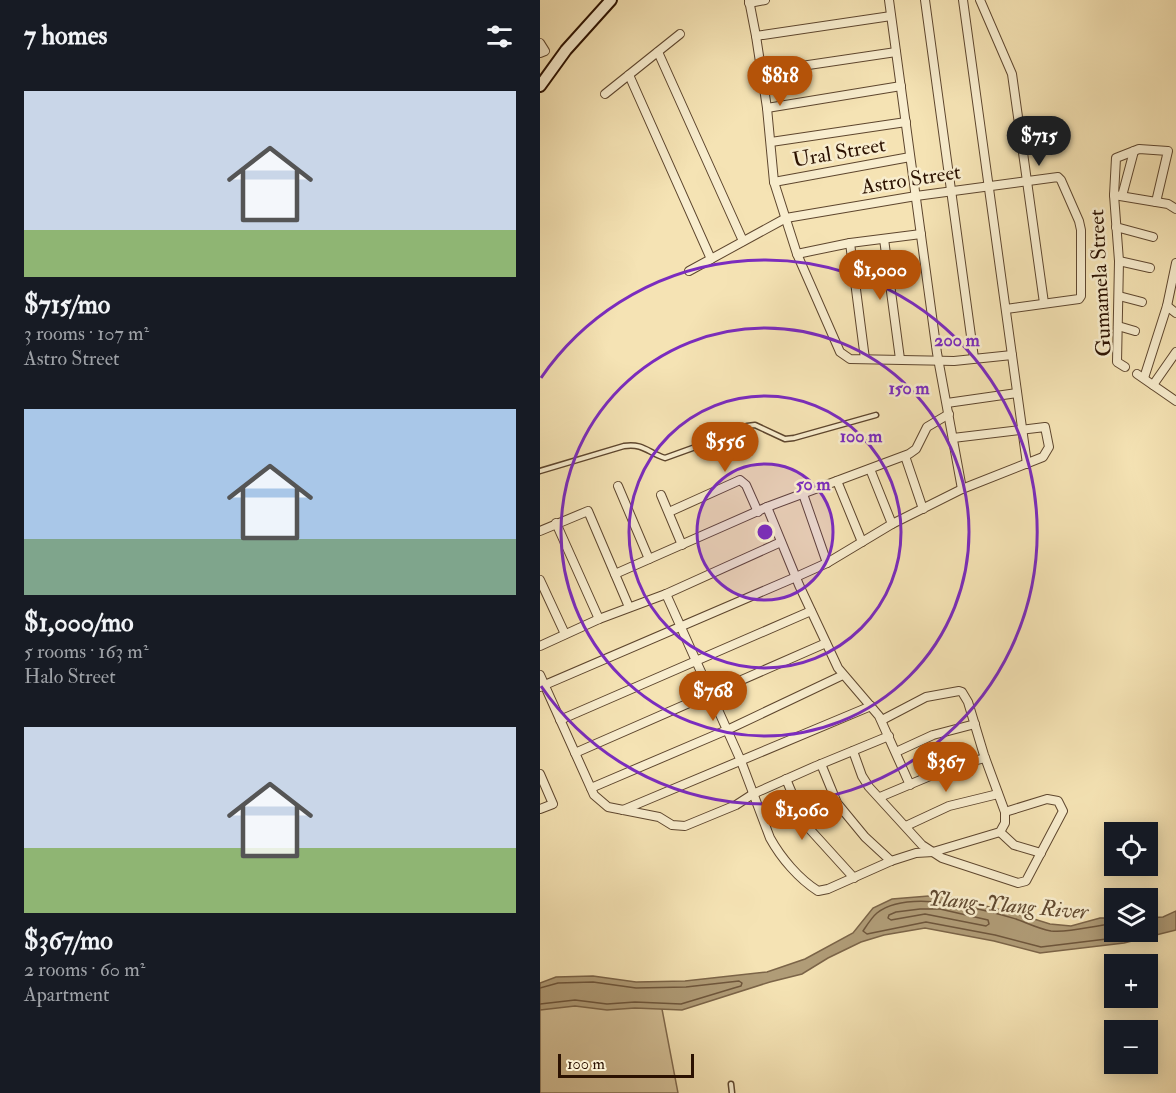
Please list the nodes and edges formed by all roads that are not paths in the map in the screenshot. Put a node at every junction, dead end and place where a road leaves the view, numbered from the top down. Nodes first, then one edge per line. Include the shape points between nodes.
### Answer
1 (611, 0) edge
2 (765, 0) edge
3 (889, 0) edge
4 (925, 0) edge
5 (963, 0) edge
6 (980, 0) edge
7 (749, 1) edge
8 (891, 16) junction
9 (680, 34) dead end
10 (756, 36) junction
11 (540, 43) edge
12 (658, 52) junction
13 (896, 52) junction
14 (540, 53) edge
15 (761, 72) junction
16 (629, 75) junction
17 (540, 86) edge
18 (901, 87) junction
19 (605, 94) dead end
20 (767, 108) junction
21 (906, 122) junction
22 (771, 142) junction
23 (1134, 151) junction
24 (910, 158) junction
25 (774, 182) junction
26 (1028, 182) junction
27 (989, 185) junction
28 (951, 191) junction
29 (1118, 195) junction
30 (916, 196) junction
31 (1156, 202) junction
32 (1176, 209) edge
33 (786, 219) junction
34 (1116, 227) junction
35 (921, 234) junction
36 (1153, 237) dead end
37 (884, 239) junction
38 (743, 241) junction
39 (850, 243) junction
40 (797, 254) junction
41 (711, 259) junction
42 (1119, 261) junction
43 (1176, 263) edge
44 (1150, 268) dead end
45 (689, 271) dead end
46 (1174, 282) edge
47 (1119, 296) junction
48 (1142, 302) dead end
49 (1044, 303) junction
50 (1167, 306) junction
51 (1006, 309) junction
52 (1176, 313) edge
53 (1118, 326) junction
54 (1135, 331) dead end
55 (1176, 352) edge
56 (1012, 355) junction
57 (974, 358) junction
58 (865, 359) junction
59 (900, 359) junction
60 (938, 360) junction
61 (1125, 367) dead end
62 (1153, 385) junction
63 (1017, 393) junction
64 (1176, 400) edge
65 (947, 403) junction
66 (949, 414) junction
67 (876, 415) dead end
68 (1022, 429) junction
69 (953, 438) junction
70 (905, 456) junction
71 (1027, 464) junction
72 (870, 469) junction
73 (540, 471) edge
74 (837, 481) junction
75 (618, 486) dead end
76 (962, 489) junction
77 (803, 494) junction
78 (661, 495) dead end
79 (767, 507) junction
80 (923, 508) junction
81 (669, 512) junction
82 (758, 512) junction
83 (556, 523) junction
84 (892, 524) junction
85 (540, 531) edge
86 (781, 542) junction
87 (862, 542) junction
88 (682, 545) junction
89 (650, 559) junction
90 (827, 563) junction
91 (615, 574) junction
92 (796, 577) junction
93 (540, 580) edge
94 (666, 594) junction
95 (629, 607) junction
96 (811, 611) junction
97 (598, 619) junction
98 (680, 626) junction
99 (565, 634) junction
100 (826, 643) junction
101 (540, 646) edge
102 (696, 661) junction
103 (540, 675) edge
104 (843, 675) junction
105 (542, 686) edge
106 (711, 694) junction
107 (871, 706) junction
108 (560, 720) junction
109 (882, 720) junction
110 (975, 724) junction
111 (727, 730) junction
112 (889, 736) junction
113 (853, 751) junction
114 (896, 752) junction
115 (575, 753) junction
116 (985, 758) junction
117 (741, 761) junction
118 (821, 764) junction
119 (540, 774) edge
120 (786, 779) junction
121 (910, 785) junction
122 (591, 788) junction
123 (753, 794) junction
124 (998, 794) junction
125 (880, 797) junction
126 (540, 809) edge
127 (623, 811) junction
128 (1005, 812) junction
129 (906, 826) junction
130 (1000, 832) junction
131 (933, 852) junction
132 (1041, 853) junction
133 (891, 861) junction
134 (854, 878) junction
135 (731, 1084) dead end
136 (732, 1093) edge

1 - 17 street
2 - 7 street
3 - 8 street
4 - 28 street
5 - 27 street
6 - 26 street via 1012,75
7 - 10 street
8 - 10 street
8 - 13 street
9 - 12 street
10 - 15 street
11 - 14 street via 545,51
12 - 16 street
12 - 38 street
13 - 15 street
13 - 18 street
15 - 20 street
16 - 19 street
16 - 41 street
18 - 20 street
18 - 21 street
20 - 22 street
21 - 22 street
21 - 24 street
22 - 25 street
23 - 29 street
23 - 29 street via 1116,158
23 - 31 street via 1168,151
24 - 25 street, Ural Street
24 - 30 street
25 - 33 street
26 - 27 street, Astro Street
26 - 49 street
26 - 49 street, Astro Street via 1053,177 1061,180 1081,230 1081,296
27 - 28 street, Astro Street
27 - 51 street
28 - 30 street, Astro Street
28 - 57 street
29 - 31 street
29 - 34 street, Gumamela Street
30 - 33 street, Astro Street
30 - 35 street
31 - 32 street
33 - 38 street, Astro Street
33 - 40 street
34 - 36 street
34 - 42 street, Gumamela Street
35 - 37 street
35 - 60 street
37 - 39 street
37 - 59 street
38 - 41 street, Astro Street
39 - 40 street
39 - 58 street
40 - 58 street via 840,352 850,359
41 - 45 street, Astro Street
42 - 44 street
42 - 47 street, Gumamela Street
43 - 46 street
46 - 50 street
47 - 48 street
47 - 53 street, Gumamela Street
49 - 51 street, Astro Street
50 - 52 street
50 - 62 street via 1141,376
51 - 56 street
53 - 54 street
53 - 61 street, Gumamela Street via 1117,362
55 - 62 street
56 - 57 street
56 - 63 street
57 - 60 street
58 - 59 street
59 - 60 street
60 - 65 street
62 - 64 street
63 - 65 street
63 - 68 street
65 - 66 street
66 - 69 street
66 - 70 street via 927,427 914,452
67 - 73 lane via 786,439 762,427 747,426 665,458 635,444
68 - 69 street
68 - 71 street
68 - 71 street via 1045,427 1048,447 1043,457
69 - 76 street
70 - 72 street
70 - 80 street
71 - 76 street
72 - 74 street
72 - 84 street
74 - 77 street
74 - 87 street
75 - 89 street
76 - 80 street
77 - 79 street
77 - 90 street
78 - 81 street
79 - 82 street
79 - 86 street
80 - 84 street
81 - 82 street via 740,480
81 - 88 street
82 - 88 street
83 - 85 street
83 - 91 street via 588,511
83 - 97 street
84 - 87 street
86 - 92 street
86 - 94 street
87 - 90 street
88 - 89 street
89 - 91 street
90 - 92 street
91 - 95 street
92 - 96 street
92 - 98 street
93 - 99 street
94 - 95 street
94 - 98 street
95 - 97 street
96 - 100 street
96 - 102 street
97 - 99 street
98 - 102 street
98 - 105 street
99 - 101 street
100 - 104 street
100 - 106 street
102 - 106 street
102 - 108 street
103 - 105 street
104 - 107 street
104 - 111 street
105 - 108 street
106 - 111 street
106 - 115 street
107 - 109 street
107 - 117 street
108 - 115 street
109 - 110 street via 926,697 959,691 968,702
109 - 112 street
110 - 114 street via 933,735
110 - 116 street
111 - 117 street
111 - 122 street
112 - 113 street
112 - 114 street
113 - 118 street
113 - 125 street via 862,776
114 - 121 street
115 - 122 street
116 - 121 street
116 - 124 street
117 - 123 street
117 - 127 street
118 - 120 street
118 - 133 street via 837,803
119 - 126 street via 554,804
120 - 123 street
120 - 134 street via 805,824
121 - 125 street
122 - 127 street via 608,807
123 - 127 street via 685,826
123 - 134 street via 777,850 812,887 818,891
124 - 128 street
124 - 129 street via 949,806
125 - 129 street
128 - 130 street
128 - 132 street via 1047,799 1058,801 1063,811
129 - 131 street
130 - 131 street
130 - 132 street via 1014,845
131 - 132 street via 1018,883 1026,881
131 - 133 street
133 - 134 street
135 - 136 lane

